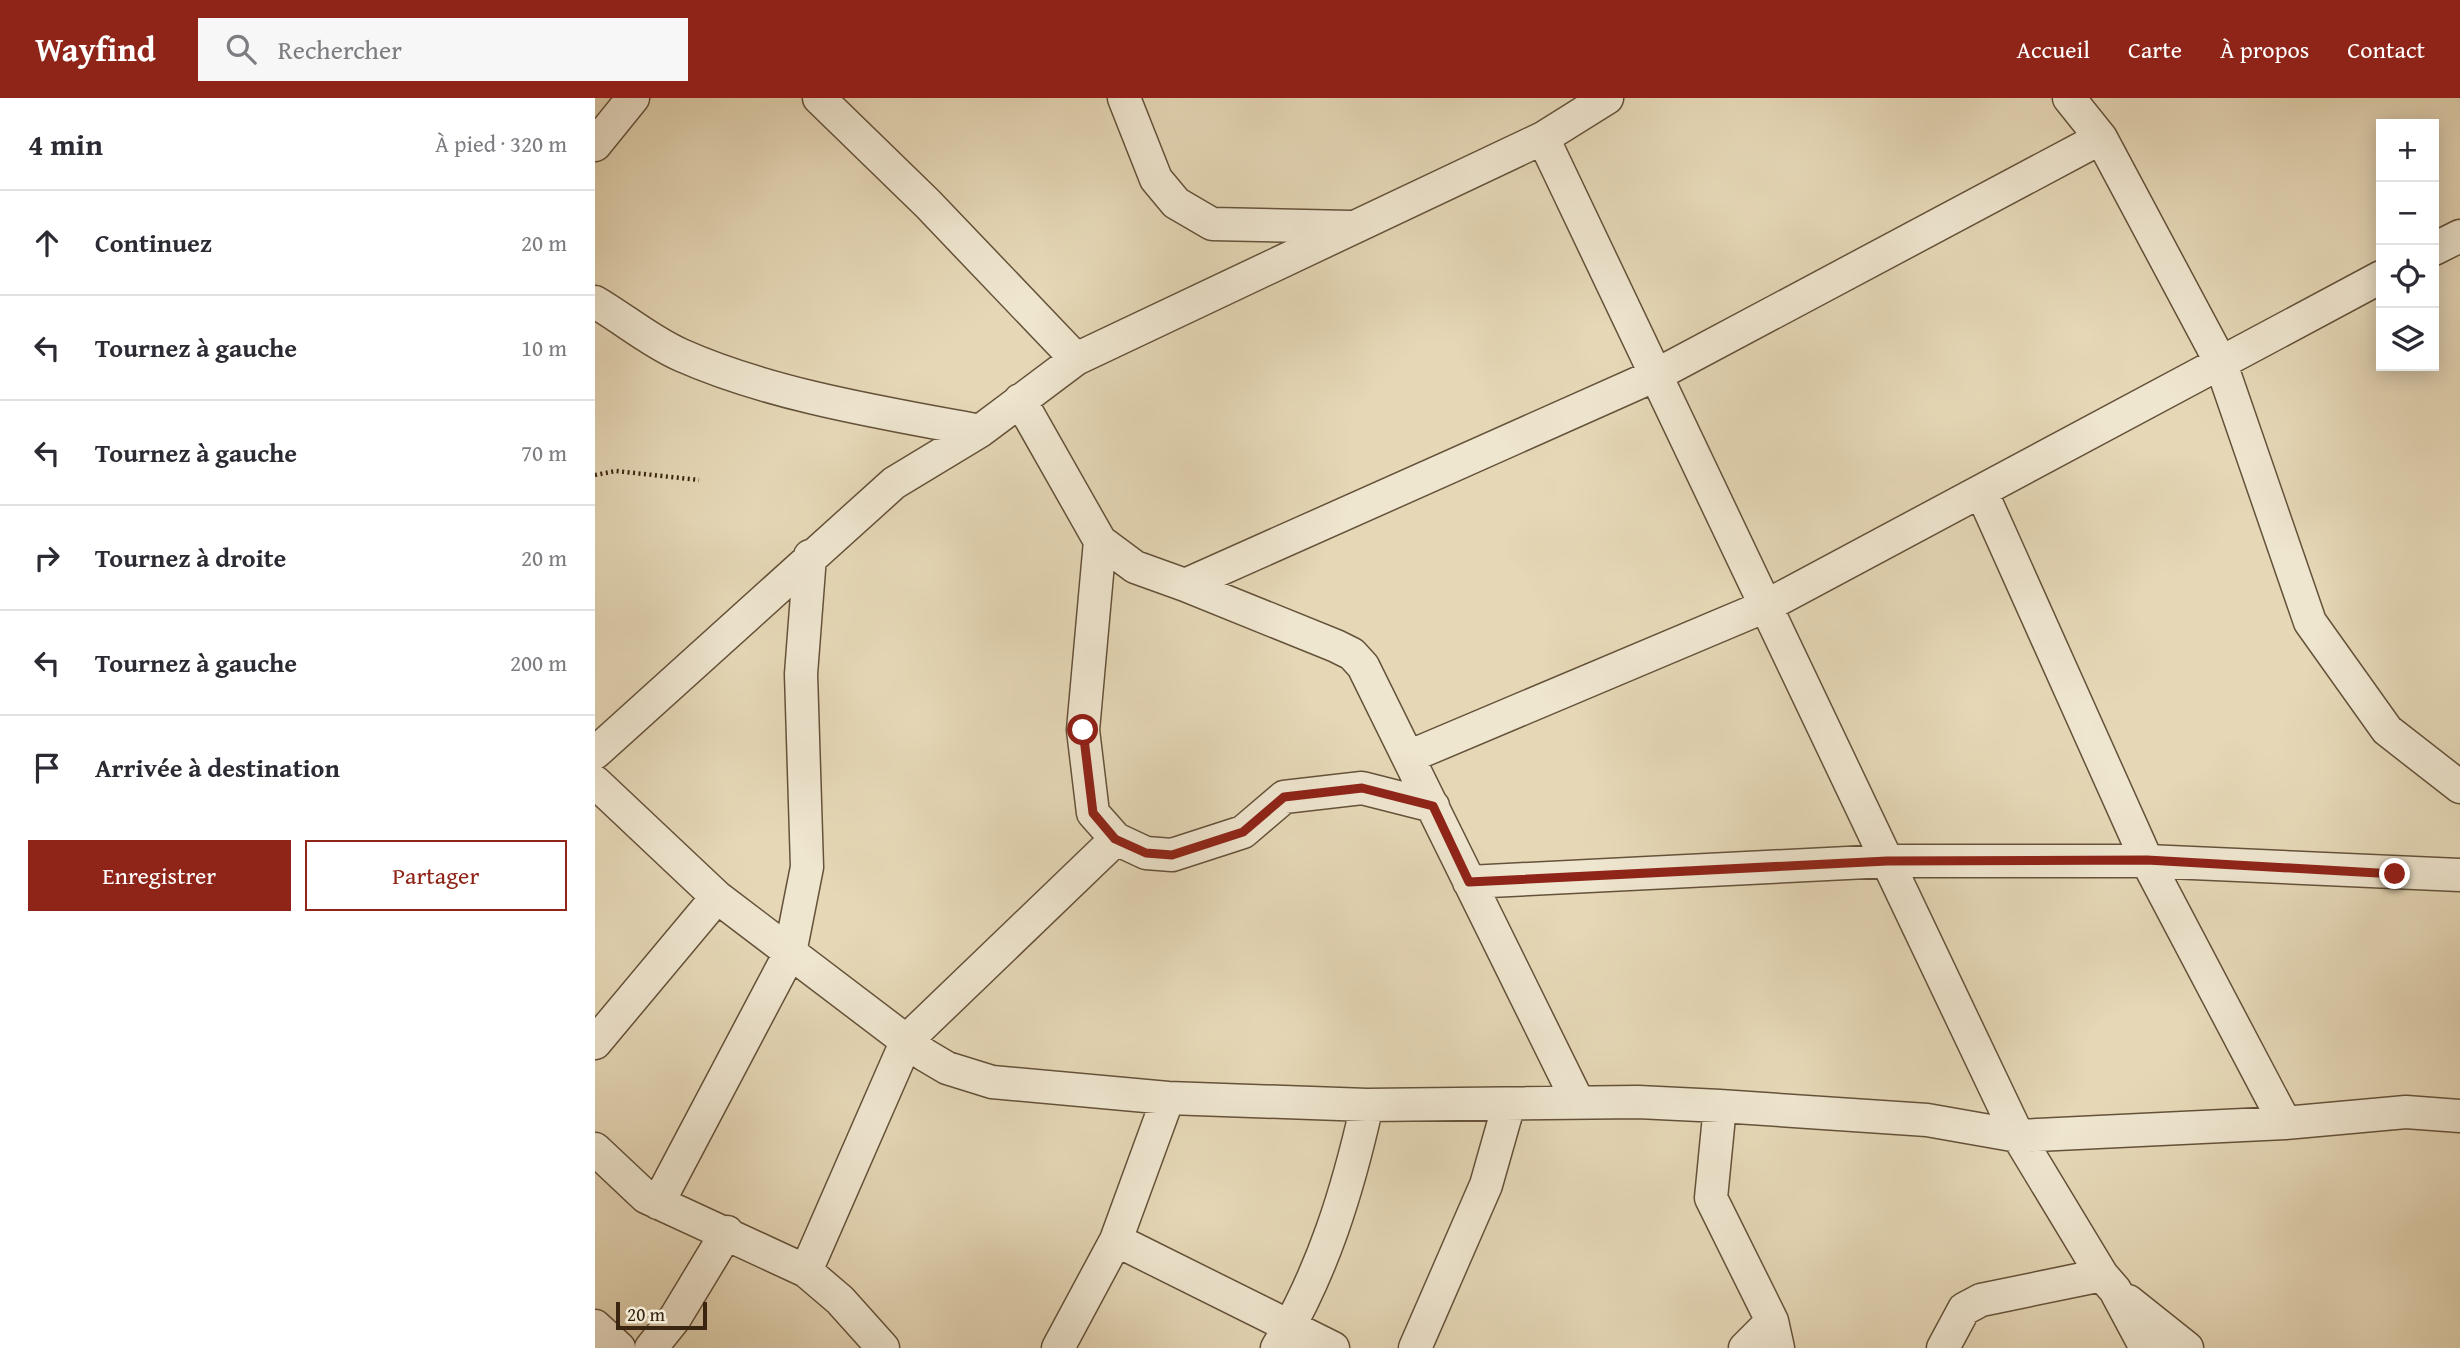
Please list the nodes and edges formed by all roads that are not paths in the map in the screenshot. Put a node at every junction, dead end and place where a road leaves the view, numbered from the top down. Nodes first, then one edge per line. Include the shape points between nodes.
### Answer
1 (633, 98) edge
2 (819, 98) edge
3 (1124, 98) edge
4 (1607, 98) edge
5 (2069, 98) edge
6 (1543, 138) junction
7 (2101, 138) junction
8 (595, 145) edge
9 (1355, 228) junction
10 (2460, 236) edge
11 (2439, 246) edge
12 (2376, 280) edge
13 (595, 302) edge
14 (1076, 359) junction
15 (2220, 361) junction
16 (1655, 375) junction
17 (1020, 400) junction
18 (980, 431) junction
19 (1982, 493) junction
20 (1100, 541) junction
21 (810, 556) junction
22 (1185, 585) junction
23 (1766, 607) junction
24 (595, 753) edge
25 (1408, 757) junction
26 (595, 782) edge
27 (2460, 787) edge
28 (1433, 806) junction
29 (1115, 839) junction
30 (2147, 860) junction
31 (1887, 861) junction
32 (2460, 875) edge
33 (1469, 882) junction
34 (717, 897) junction
35 (790, 953) junction
36 (598, 1033) edge
37 (907, 1040) junction
38 (1168, 1098) junction
39 (1578, 1102) junction
40 (1509, 1104) junction
41 (1367, 1105) junction
42 (1720, 1105) junction
43 (2460, 1116) edge
44 (2284, 1123) junction
45 (2018, 1136) junction
46 (597, 1156) edge
47 (658, 1203) junction
48 (727, 1232) junction
49 (1116, 1240) junction
50 (806, 1271) junction
51 (2109, 1282) junction
52 (595, 1326) edge
53 (1775, 1334) edge
54 (1284, 1337) edge
55 (619, 1348) edge
56 (651, 1348) edge
57 (883, 1348) edge
58 (1058, 1348) edge
59 (1333, 1348) edge
60 (1415, 1348) edge
61 (1745, 1348) edge
62 (1943, 1348) edge
63 (2146, 1348) edge
64 (2187, 1348) edge

1 - 8 street
2 - 14 street
3 - 9 street via 1156,179 1176,203 1212,224
4 - 6 street
5 - 7 street
6 - 9 street
6 - 16 street
7 - 15 street
7 - 16 street
9 - 14 street
10 - 11 street
12 - 15 street
13 - 18 street via 677,354 717,370 860,408
14 - 17 street
15 - 19 street
15 - 27 street via 2310,622 2387,730
16 - 22 street
16 - 23 street
17 - 18 street
17 - 20 street
18 - 21 street via 894,483
19 - 23 street
19 - 30 street
20 - 22 street via 1135,567
20 - 29 street via 1083,730 1093,813
21 - 24 street
21 - 35 street via 801,674 807,867
22 - 25 street via 1352,654 1363,666
23 - 25 street
23 - 31 street
25 - 28 street
26 - 34 street
28 - 29 street via 1362,788 1284,797 1243,832 1172,855 1146,853
28 - 33 street
29 - 37 street
30 - 31 street
30 - 32 street
30 - 44 street
31 - 33 street
31 - 45 street
33 - 39 street
34 - 35 street
34 - 36 street
35 - 37 street
35 - 47 street
37 - 38 street via 947,1068 992,1082
37 - 50 street
38 - 41 street
38 - 49 street
39 - 40 street
39 - 42 street
40 - 41 street
40 - 60 street via 1486,1185
41 - 54 street via 1349,1185 1310,1289
42 - 45 street via 1927,1121
42 - 53 street via 1711,1198
43 - 44 street via 2406,1112
44 - 45 street
45 - 51 street
46 - 47 street
47 - 48 street
48 - 50 street
48 - 56 street via 675,1318
49 - 54 street
49 - 58 street
50 - 57 street via 840,1300
51 - 62 street via 1981,1300 1964,1309
51 - 63 street
51 - 64 street
52 - 55 street
53 - 61 street
54 - 59 street

